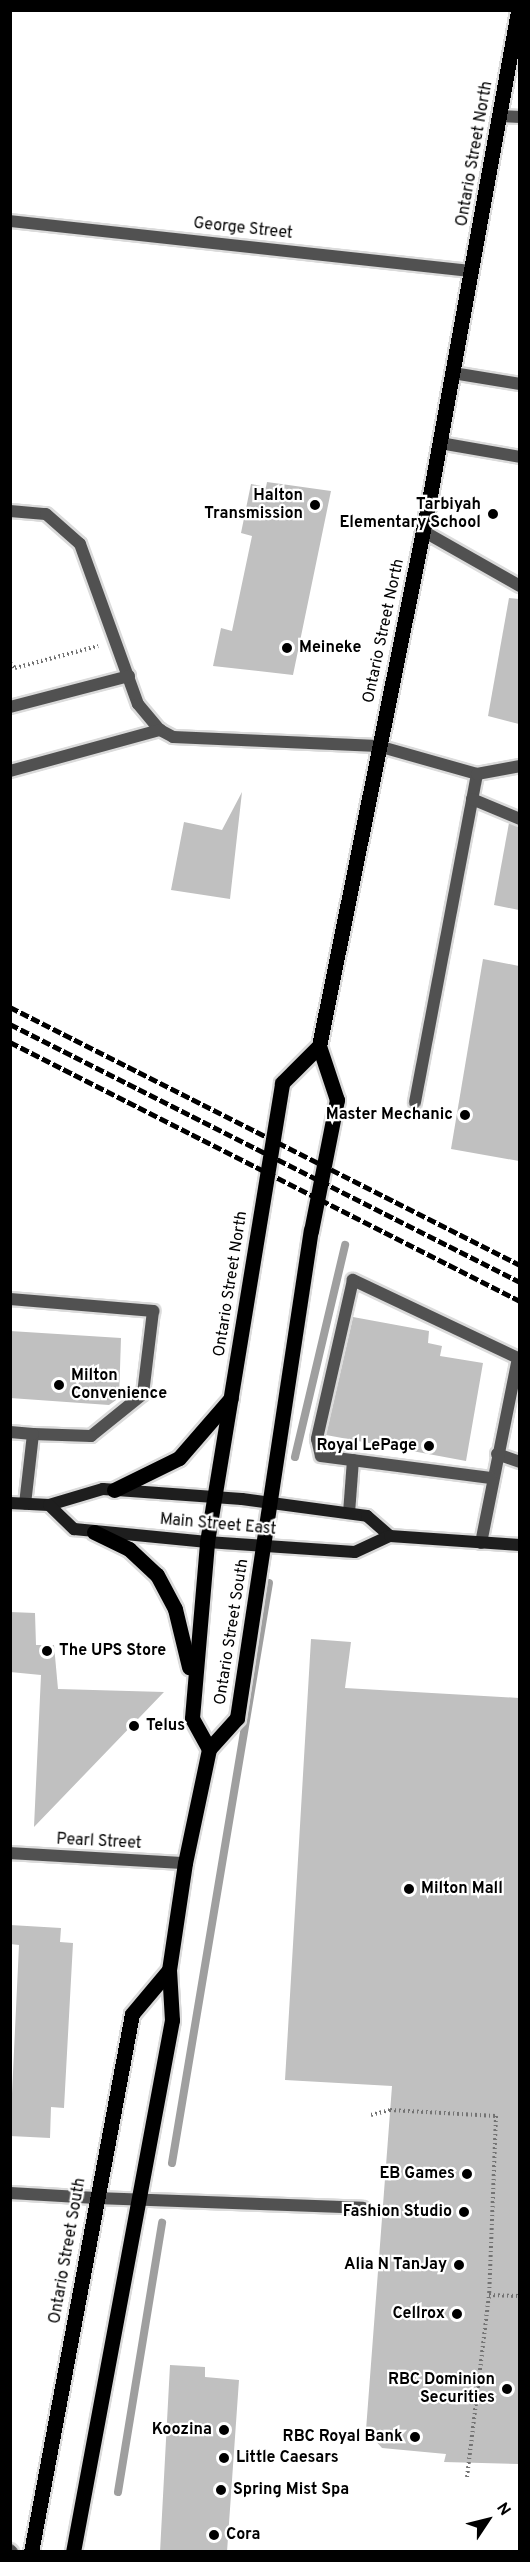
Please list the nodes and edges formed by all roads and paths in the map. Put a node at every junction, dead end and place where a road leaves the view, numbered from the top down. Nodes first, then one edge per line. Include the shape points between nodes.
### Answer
1 (518, 10) edge
2 (500, 116) junction
3 (519, 117) edge
4 (10, 221) edge
5 (471, 271) junction
6 (453, 373) junction
7 (519, 384) edge
8 (440, 443) junction
9 (519, 457) edge
10 (10, 511) edge
11 (423, 531) junction
12 (519, 586) edge
13 (116, 641) junction
14 (10, 663) edge
15 (129, 676) junction
16 (10, 707) edge
17 (160, 730) junction
18 (378, 746) junction
19 (519, 766) edge
20 (10, 771) edge
21 (477, 774) junction
22 (472, 799) junction
23 (519, 819) edge
24 (319, 1046) junction
25 (415, 1102) dead end
26 (10, 1299) edge
27 (231, 1398) junction
28 (10, 1432) edge
29 (33, 1434) junction
30 (497, 1454) junction
31 (353, 1460) junction
32 (519, 1462) edge
33 (491, 1478) junction
34 (114, 1490) junction
35 (216, 1498) junction
36 (10, 1503) edge
37 (270, 1503) junction
38 (26, 1504) junction
39 (49, 1505) junction
40 (349, 1514) junction
41 (94, 1532) junction
42 (390, 1536) junction
43 (207, 1542) junction
44 (481, 1543) junction
45 (519, 1545) edge
46 (264, 1546) junction
47 (192, 1679) junction
48 (209, 1749) junction
49 (10, 1854) edge
50 (185, 1863) junction
51 (168, 1970) junction
52 (371, 2115) dead end
53 (10, 2193) edge
54 (96, 2198) junction
55 (138, 2200) junction
56 (363, 2208) dead end
57 (489, 2295) junction
58 (519, 2296) edge
59 (466, 2477) dead end
60 (31, 2552) edge
61 (73, 2552) edge

1 - 2 main road, Ontario Street North
2 - 3 street
2 - 5 main road, Ontario Street North
4 - 5 street, George Street
5 - 6 main road, Ontario Street North
6 - 7 street
6 - 8 main road, Ontario Street North
8 - 9 street
8 - 11 main road, Ontario Street North
10 - 13 street via 46,514 70,530
11 - 12 street
11 - 18 main road, Ontario Street North
13 - 14 path via 15,668
13 - 15 street
15 - 16 street
15 - 17 street via 138,704
17 - 18 street via 173,737
17 - 20 street
18 - 21 street
18 - 24 main road, Ontario Street North
19 - 21 street
21 - 22 street
22 - 23 street
22 - 25 street
24 - 27 main road, Ontario Street North via 282,1083
24 - 37 main road, Ontario Street North via 337,1100
26 - 29 street via 153,1311 143,1394 91,1436
27 - 34 main road via 179,1458
27 - 35 main road, Ontario Street North
28 - 29 street
29 - 38 street
30 - 31 street via 518,1358 353,1280 316,1439 321,1456
30 - 32 street
30 - 33 street
31 - 33 street
31 - 40 street
33 - 44 street
34 - 35 main road, Main Street East
34 - 39 main road, Main Street East
35 - 37 main road, Main Street East
35 - 43 main road, Ontario Street North
36 - 38 main road, Main Street East
37 - 40 main road, Main Street East
37 - 46 main road, Ontario Street North
38 - 39 main road, Main Street East
39 - 41 main road, Main Street East via 74,1529
40 - 42 main road, Main Street East via 367,1516
41 - 43 main road, Main Street East
41 - 47 main road via 129,1549 157,1575 175,1609
42 - 44 main road, Main Street East
42 - 46 main road, Main Street East via 355,1552
43 - 46 main road, Main Street East
43 - 47 main road, Ontario Street South
44 - 45 main road, Main Street East
46 - 48 main road, Ontario Street South via 237,1718
47 - 48 main road, Ontario Street South via 192,1718
48 - 50 main road
49 - 50 street, Pearl Street
50 - 51 main road
51 - 54 main road, Ontario Street South via 132,2014
51 - 55 main road via 172,2020
52 - 57 path via 390,2110 496,2116
53 - 54 street
54 - 55 street
54 - 60 main road, Ontario Street South
55 - 56 street
55 - 61 main road
57 - 58 path
57 - 59 path

